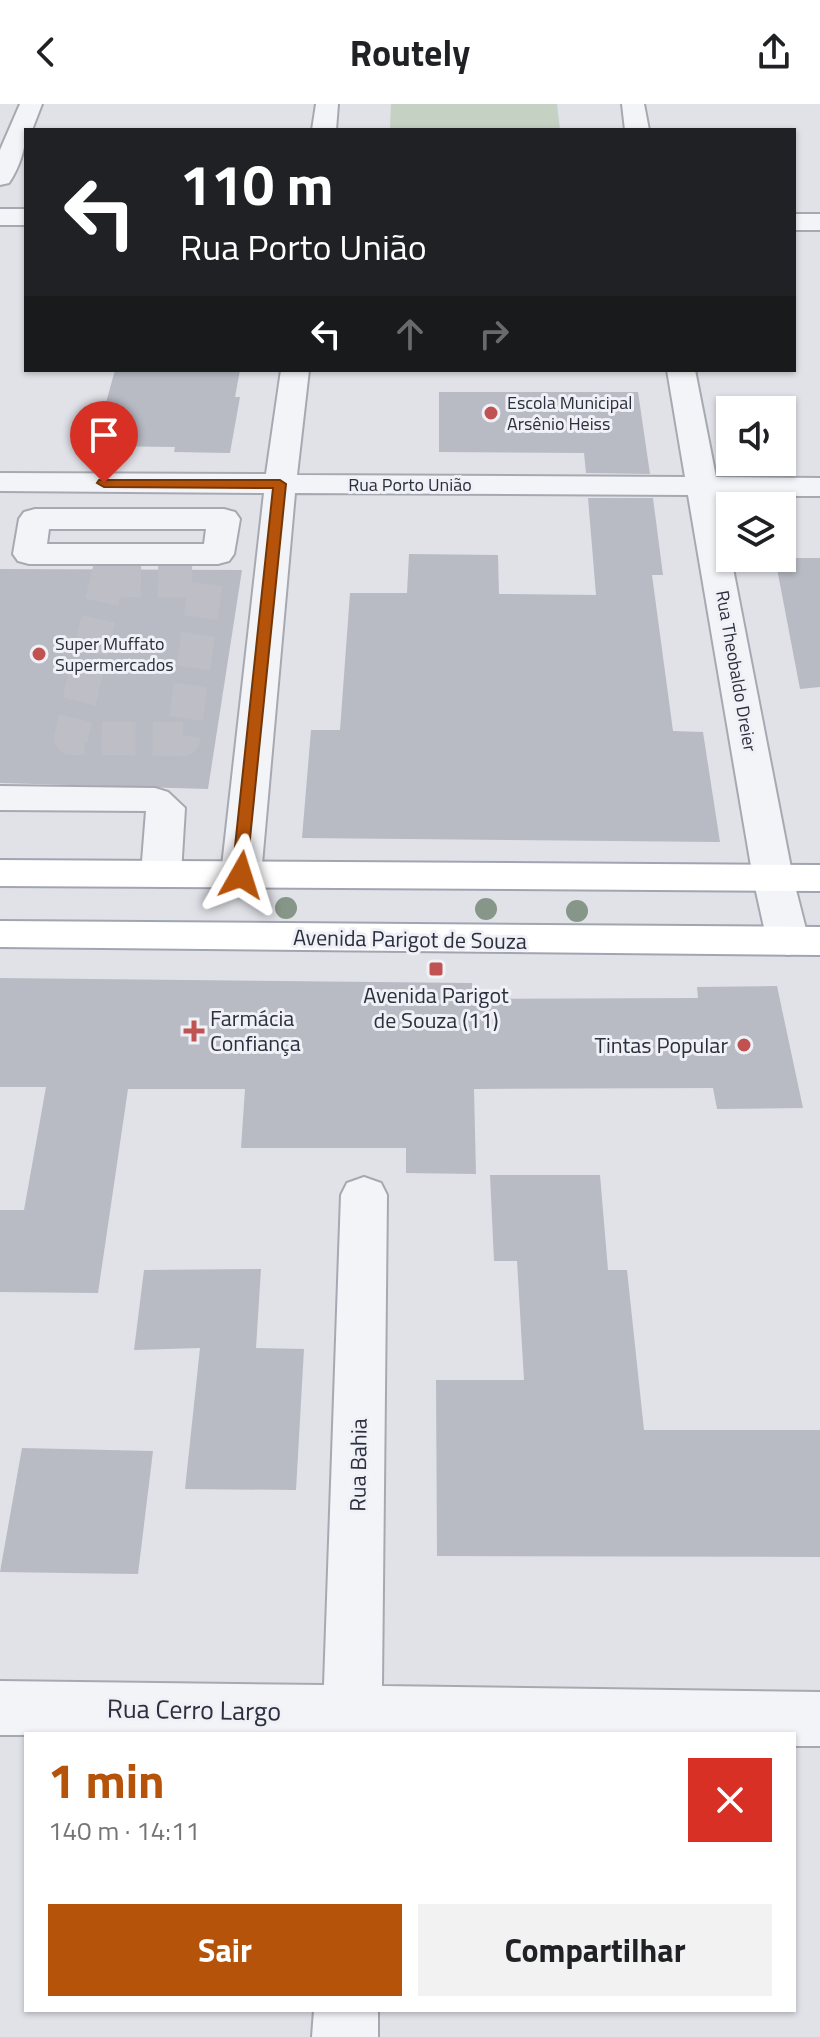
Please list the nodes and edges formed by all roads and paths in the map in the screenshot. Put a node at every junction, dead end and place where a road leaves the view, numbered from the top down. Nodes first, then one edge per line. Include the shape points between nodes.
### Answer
1 (31, 104) edge
2 (327, 104) edge
3 (633, 104) edge
4 (324, 128) edge
5 (637, 128) edge
6 (0, 178) edge
7 (0, 217) edge
8 (24, 217) edge
9 (796, 222) edge
10 (820, 222) edge
11 (295, 372) edge
12 (681, 372) edge
13 (0, 482) edge
14 (130, 483) junction
15 (280, 484) junction
16 (702, 486) junction
17 (820, 487) edge
18 (121, 519) junction
19 (112, 562) junction
20 (0, 798) edge
21 (0, 873) edge
22 (161, 874) junction
23 (241, 875) junction
24 (773, 878) junction
25 (820, 878) edge
26 (0, 934) edge
27 (804, 941) edge
28 (364, 1195) dead end
29 (0, 1708) edge
30 (820, 1719) edge
31 (352, 1723) edge
32 (346, 2012) edge
33 (345, 2037) edge

1 - 6 street
2 - 4 street
3 - 5 street
7 - 8 street
9 - 10 street
11 - 15 street
12 - 16 street, Rua Theobaldo Dreier
13 - 14 street, Rua Porto União
14 - 15 street, Rua Porto União
14 - 18 street
15 - 16 street, Rua Porto União
15 - 23 street
16 - 17 street, Rua Porto União
16 - 24 street, Rua Theobaldo Dreier
18 - 19 street
18 - 19 street via 35,519 29,554
18 - 19 street via 224,519 218,554
20 - 22 street via 155,800 166,808
21 - 22 main road
22 - 23 main road
23 - 24 main road
24 - 25 main road
24 - 27 street, Rua Theobaldo Dreier
26 - 27 main road, Avenida Parigot de Souza
28 - 31 street, Rua Bahia
29 - 31 street, Rua Cerro Largo
30 - 31 street, Rua Cerro Largo
32 - 33 street

